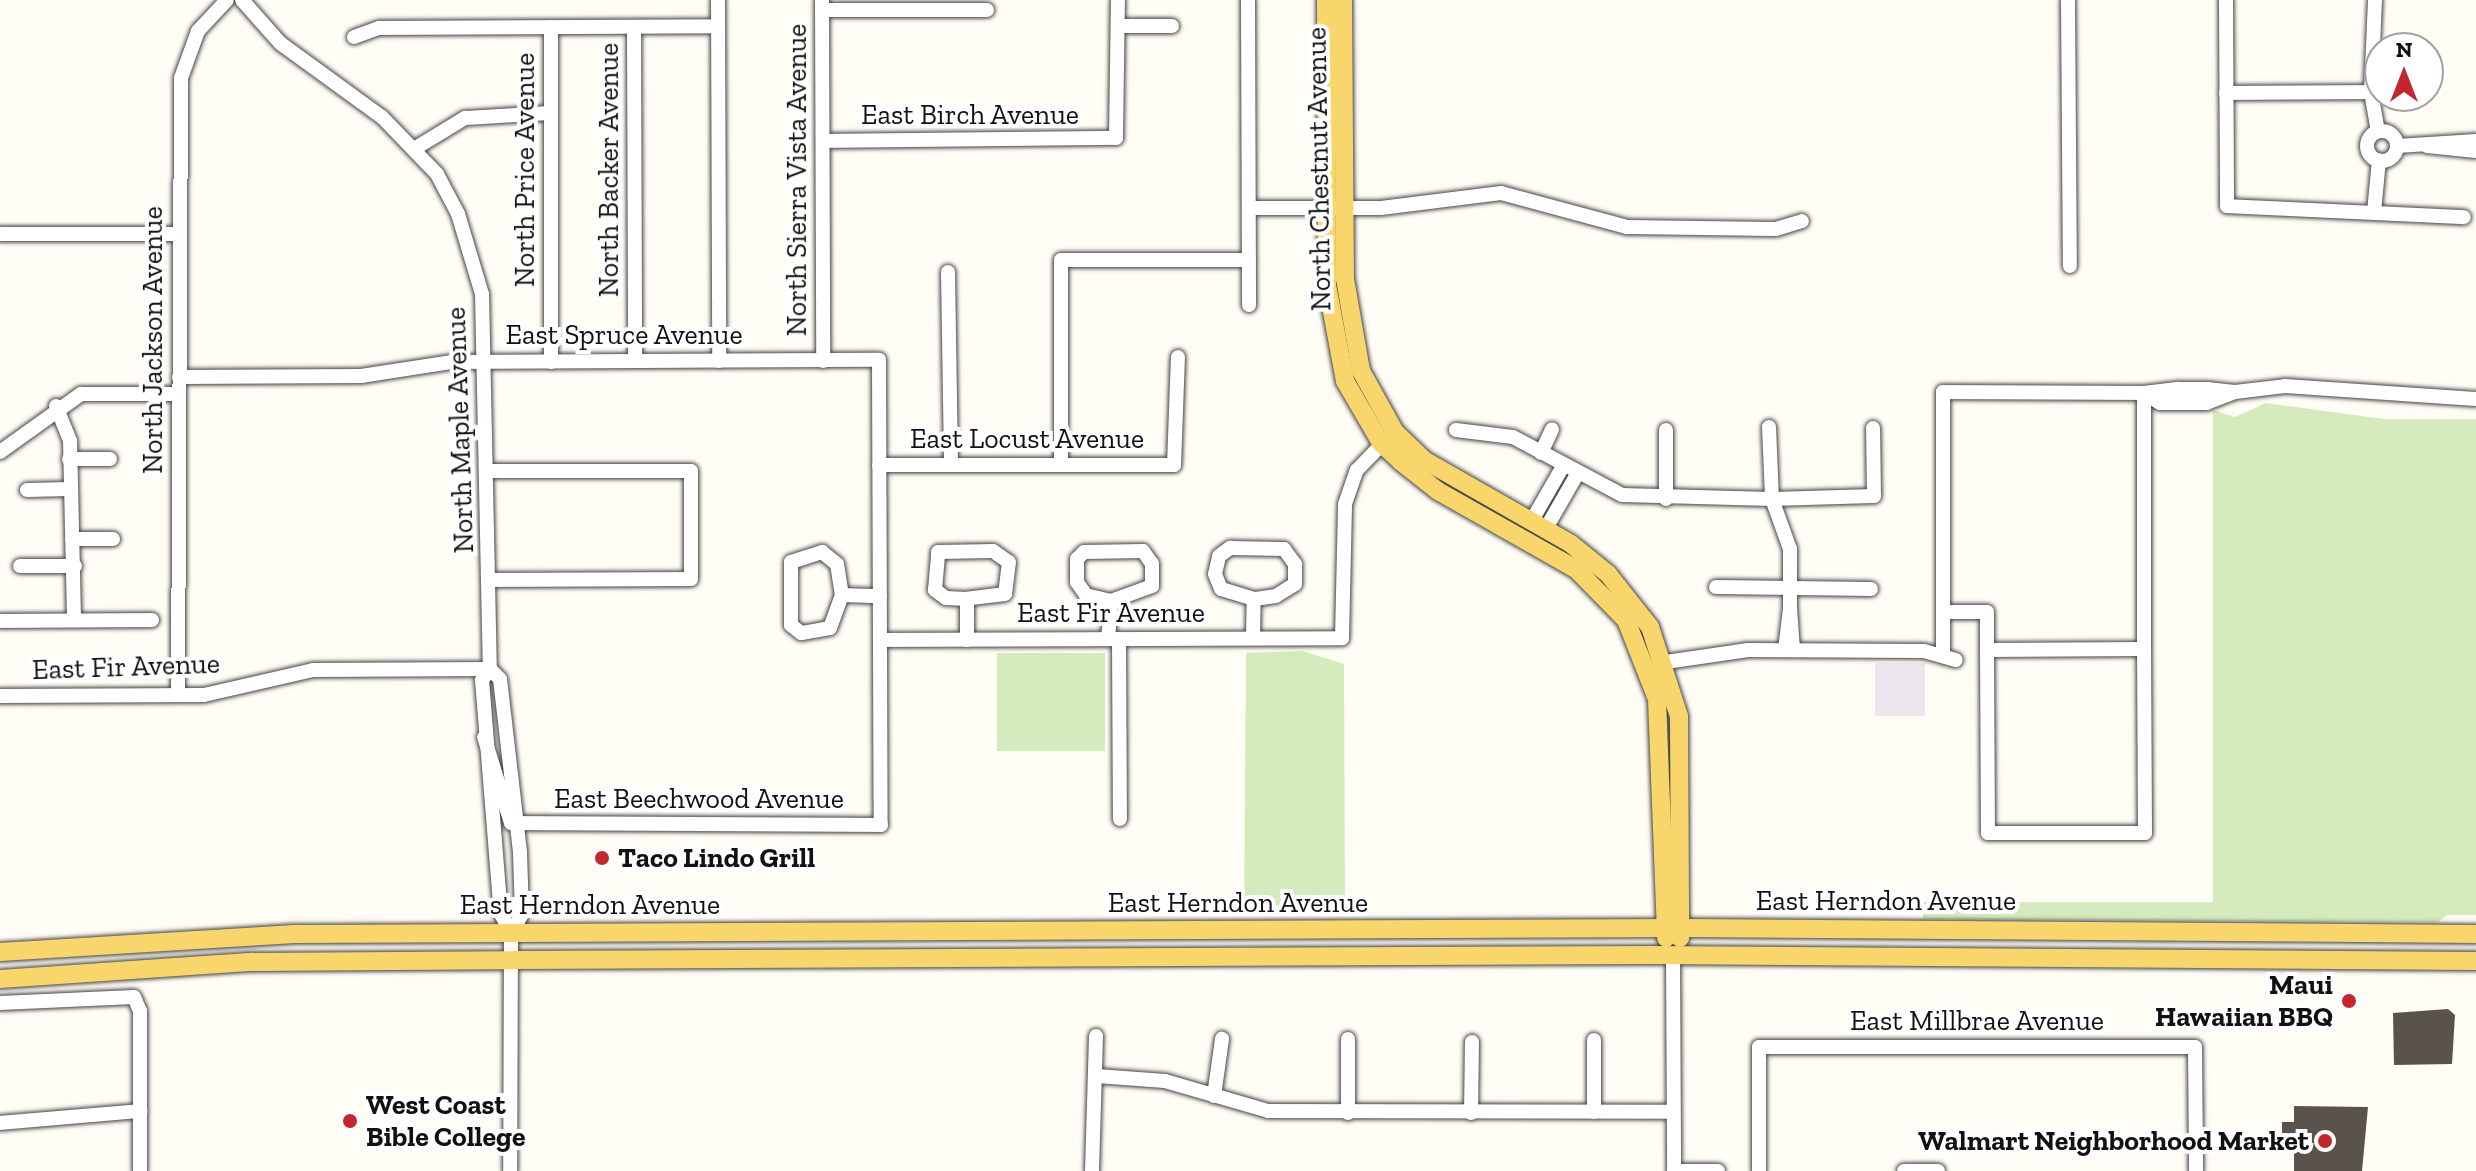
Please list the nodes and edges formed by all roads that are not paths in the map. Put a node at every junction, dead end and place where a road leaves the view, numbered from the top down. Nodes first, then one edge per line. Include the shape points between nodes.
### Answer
1 (227, 0) edge
2 (242, 0) edge
3 (718, 0) edge
4 (1118, 0) edge
5 (1248, 0) edge
6 (1326, 0) edge
7 (1343, 0) edge
8 (2068, 0) edge
9 (2226, 0) edge
10 (2375, 0) edge
11 (822, 5) edge
12 (987, 10) dead end
13 (718, 26) junction
14 (1118, 26) junction
15 (1172, 26) dead end
16 (551, 27) junction
17 (634, 27) junction
18 (2374, 32) edge
19 (354, 37) dead end
20 (2364, 92) edge
21 (2226, 93) junction
22 (2375, 112) edge
23 (550, 113) junction
24 (2378, 131) junction
25 (823, 141) junction
26 (2476, 141) edge
27 (2397, 146) junction
28 (2427, 146) junction
29 (414, 149) junction
30 (2476, 151) edge
31 (2379, 160) junction
32 (1249, 208) junction
33 (1336, 209) junction
34 (2374, 212) junction
35 (2464, 217) dead end
36 (1802, 221) dead end
37 (0, 234) edge
38 (180, 234) junction
39 (1249, 260) junction
40 (2070, 266) dead end
41 (948, 272) dead end
42 (1249, 305) dead end
43 (1178, 357) dead end
44 (635, 361) junction
45 (719, 361) junction
46 (823, 361) junction
47 (488, 362) junction
48 (551, 362) junction
49 (179, 377) junction
50 (2144, 393) junction
51 (179, 394) junction
52 (2476, 399) edge
53 (56, 406) junction
54 (1769, 427) dead end
55 (1873, 428) dead end
56 (1552, 429) dead end
57 (1456, 430) dead end
58 (1666, 430) dead end
59 (1388, 437) junction
60 (0, 452) edge
61 (1541, 453) junction
62 (69, 459) junction
63 (110, 459) dead end
64 (879, 465) junction
65 (951, 465) junction
66 (1061, 465) junction
67 (489, 471) junction
68 (1569, 472) junction
69 (69, 489) junction
70 (27, 490) dead end
71 (1666, 499) junction
72 (1772, 499) junction
73 (1538, 526) junction
74 (72, 539) junction
75 (113, 539) dead end
76 (20, 566) dead end
77 (75, 566) junction
78 (489, 580) junction
79 (1716, 587) dead end
80 (1790, 588) junction
81 (1871, 589) dead end
82 (842, 595) junction
83 (880, 596) junction
84 (967, 599) junction
85 (1254, 599) junction
86 (1111, 601) junction
87 (1943, 612) junction
88 (74, 620) junction
89 (152, 620) dead end
90 (0, 621) edge
91 (1253, 638) junction
92 (1114, 639) junction
93 (880, 640) junction
94 (967, 640) junction
95 (2144, 649) junction
96 (1789, 650) junction
97 (1987, 650) junction
98 (1657, 662) junction
99 (490, 669) junction
100 (178, 695) junction
101 (0, 696) edge
102 (484, 737) junction
103 (1120, 819) dead end
104 (517, 824) junction
105 (1684, 928) junction
106 (1662, 929) junction
107 (511, 933) junction
108 (2476, 934) edge
109 (0, 952) edge
110 (1673, 956) junction
111 (512, 960) junction
112 (2476, 961) edge
113 (0, 979) edge
114 (0, 1003) edge
115 (1096, 1036) dead end
116 (1222, 1039) dead end
117 (1348, 1039) dead end
118 (1594, 1040) dead end
119 (1472, 1042) dead end
120 (1097, 1076) junction
121 (1214, 1096) junction
122 (140, 1111) junction
123 (1594, 1112) junction
124 (1673, 1112) junction
125 (1348, 1113) junction
126 (1471, 1113) junction
127 (0, 1123) edge
128 (140, 1171) edge
129 (511, 1171) edge
130 (1092, 1171) edge
131 (1674, 1171) edge
132 (1718, 1171) edge
133 (1759, 1171) edge
134 (1904, 1171) edge
135 (1938, 1171) edge
136 (2196, 1171) edge

1 - 38 street, North Jackson Avenue via 198,31 181,78
2 - 29 street, North Maple Avenue via 280,43 382,117
3 - 13 street
4 - 14 street
5 - 32 street
6 - 33 main road, North Chestnut Avenue
7 - 33 main road, North Chestnut Avenue
8 - 40 street
9 - 21 street
10 - 18 street
11 - 12 street
11 - 25 street, North Sierra Vista Avenue
13 - 17 street
13 - 45 street
14 - 15 street
14 - 25 street, East Birch Avenue via 1116,138
16 - 17 street
16 - 19 street via 379,28
16 - 23 street, North Price Avenue
17 - 44 street, North Backer Avenue
20 - 21 street
21 - 34 street via 2227,206
22 - 24 street
23 - 29 street via 465,118
23 - 48 street, North Price Avenue
24 - 27 street via 2392,135
24 - 31 street via 2367,146
25 - 46 street, North Sierra Vista Avenue
26 - 28 street
27 - 28 street
27 - 31 street via 2392,157
28 - 30 street
29 - 47 street, North Maple Avenue via 437,174 458,214 482,294
31 - 34 street
32 - 33 street
32 - 39 street
33 - 36 street via 1501,193 1627,227 1776,229
33 - 59 main road, North Chestnut Avenue via 1327,285 1337,358
34 - 35 street
37 - 38 street
38 - 49 street, North Jackson Avenue
39 - 42 street
39 - 66 street via 1061,260
41 - 65 street
43 - 66 street, East Locust Avenue via 1174,465
44 - 45 street, East Spruce Avenue
44 - 48 street, East Spruce Avenue
45 - 46 street, East Spruce Avenue
46 - 64 street, East Spruce Avenue via 879,360
47 - 48 street, East Spruce Avenue
47 - 49 street, East Spruce Avenue via 361,376
47 - 67 street, North Maple Avenue
49 - 51 street, North Jackson Avenue
50 - 52 street via 2160,403 2193,403 2285,386
50 - 87 street via 1943,392
50 - 95 street
51 - 53 street via 81,394
51 - 100 street, North Jackson Avenue
53 - 60 street
53 - 62 street
54 - 72 street
55 - 72 street via 1874,496
56 - 61 street
57 - 61 street via 1489,431
58 - 71 street
59 - 73 main road, North Chestnut Avenue
59 - 91 street, East Fir Avenue via 1357,470 1345,504 1342,638
59 - 98 main road, North Chestnut Avenue via 1438,491 1551,554 1616,607
61 - 68 street
62 - 63 street
62 - 69 street
64 - 65 street, East Locust Avenue
64 - 83 street
65 - 66 street, East Locust Avenue
67 - 78 street, North Maple Avenue
67 - 78 street via 691,471 691,579
68 - 71 street via 1622,495
68 - 73 street
69 - 70 street
69 - 74 street
71 - 72 street
72 - 80 street via 1790,549
73 - 98 main road, North Chestnut Avenue via 1581,551 1624,590
74 - 75 street
74 - 77 street
76 - 77 street
77 - 88 street
78 - 99 street, North Maple Avenue
79 - 80 street
80 - 81 street
80 - 96 street
82 - 82 street via 837,564 822,552 791,562 791,625 801,633 830,628
82 - 83 street
83 - 93 street
84 - 84 street via 946,598 935,590 938,552 993,551 1009,562 1005,594
84 - 94 street
85 - 85 street via 1221,589 1215,574 1219,556 1230,548 1291,554 1295,584 1276,596
85 - 91 street
86 - 86 street via 1086,595 1077,582 1077,559 1084,552 1143,551 1152,564 1152,586
86 - 92 street
87 - 96 street via 1950,657
87 - 97 street via 1987,612
88 - 89 street
88 - 90 street
91 - 92 street, East Fir Avenue
92 - 94 street, East Fir Avenue
92 - 103 street
93 - 94 street, East Fir Avenue
93 - 104 street, East Beechwood Avenue via 881,825
95 - 97 street
95 - 97 street via 2145,833 1988,833
96 - 98 street via 1716,650
98 - 105 main road, North Chestnut Avenue via 1671,722 1681,730
98 - 106 main road, North Chestnut Avenue
99 - 100 street, East Fir Avenue via 313,670 227,692
99 - 102 street, North Maple Avenue via 482,680
99 - 104 street, North Maple Avenue via 500,679
100 - 101 street, East Fir Avenue
102 - 104 street via 506,817
102 - 107 street, North Maple Avenue via 501,914
104 - 107 street, North Maple Avenue via 522,914
105 - 106 main road, East Herndon Avenue
105 - 108 main road, East Herndon Avenue
105 - 110 main road, North Chestnut Avenue
106 - 107 main road, East Herndon Avenue
106 - 110 main road, North Chestnut Avenue
107 - 109 main road, East Herndon Avenue via 229,936
107 - 111 street, North Maple Avenue
110 - 111 main road, East Herndon Avenue
110 - 112 main road, East Herndon Avenue
110 - 124 street, North Chestnut Avenue
111 - 113 main road, East Herndon Avenue via 252,962
111 - 129 street, North Maple Avenue
114 - 122 street via 134,997 140,1011
115 - 120 street
116 - 121 street
117 - 125 street
118 - 123 street
119 - 126 street
120 - 121 street via 1165,1081
120 - 130 street
121 - 125 street via 1268,1111
122 - 127 street
122 - 128 street
123 - 124 street
123 - 126 street
124 - 131 street, North Chestnut Avenue
125 - 126 street
131 - 132 street
133 - 136 street, East Millbrae Avenue via 1759,1047 2195,1047
134 - 135 street

